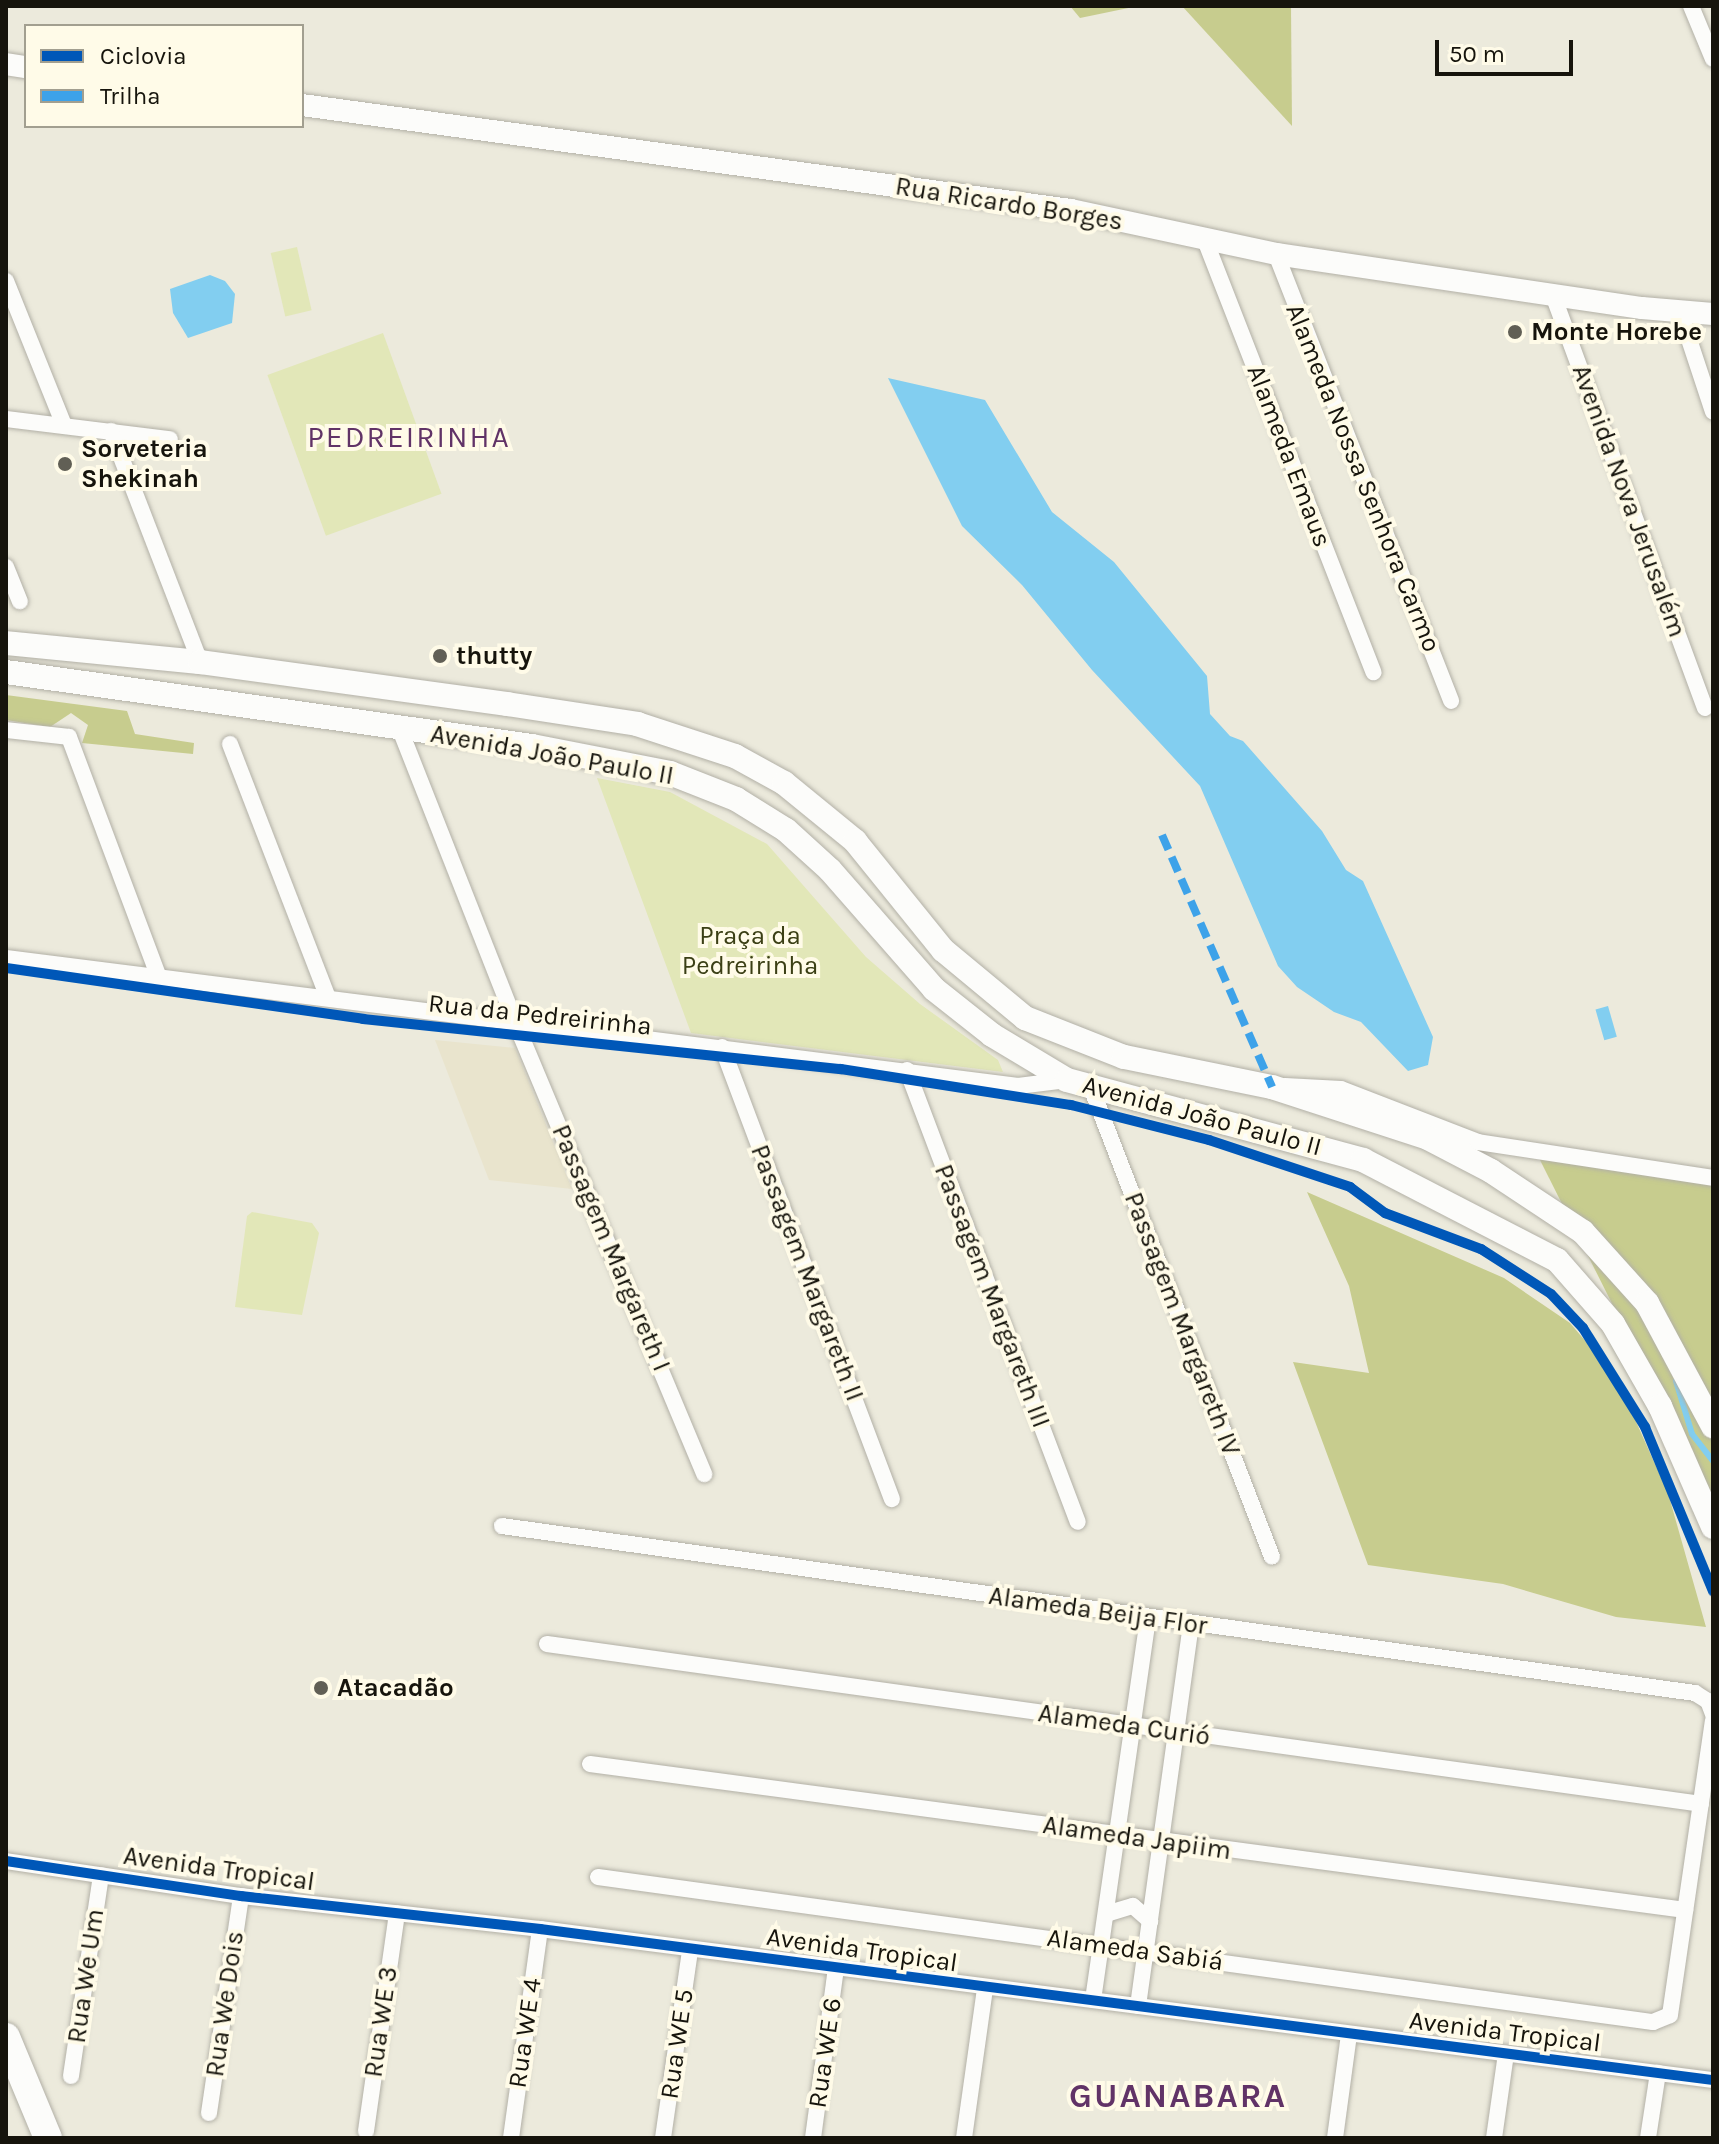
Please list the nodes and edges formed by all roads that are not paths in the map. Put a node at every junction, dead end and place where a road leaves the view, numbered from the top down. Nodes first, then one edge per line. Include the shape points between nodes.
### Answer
1 (1691, 6) edge
2 (1713, 59) edge
3 (304, 105) edge
4 (1205, 240) junction
5 (1276, 254) junction
6 (6, 281) edge
7 (1553, 295) junction
8 (1680, 312) junction
9 (1713, 314) edge
10 (1713, 412) edge
11 (6, 419) edge
12 (64, 425) junction
13 (111, 431) junction
14 (170, 439) dead end
15 (6, 567) edge
16 (20, 601) dead end
17 (6, 643) edge
18 (200, 662) junction
19 (6, 672) edge
20 (1373, 672) dead end
21 (1451, 701) dead end
22 (1705, 708) dead end
23 (399, 727) junction
24 (6, 730) edge
25 (230, 744) dead end
26 (6, 958) edge
27 (160, 980) junction
28 (328, 998) junction
29 (516, 1024) junction
30 (722, 1047) junction
31 (907, 1070) junction
32 (1067, 1080) junction
33 (1272, 1087) junction
34 (1092, 1090) junction
35 (1713, 1178) edge
36 (1713, 1426) edge
37 (704, 1474) dead end
38 (892, 1499) dead end
39 (1078, 1522) dead end
40 (502, 1526) dead end
41 (1713, 1527) edge
42 (1272, 1557) dead end
43 (1148, 1618) junction
44 (1191, 1624) junction
45 (547, 1644) dead end
46 (1713, 1714) edge
47 (1713, 1721) edge
48 (1133, 1726) junction
49 (1176, 1732) junction
50 (590, 1764) dead end
51 (1701, 1804) junction
52 (1117, 1835) junction
53 (1161, 1841) junction
54 (6, 1861) edge
55 (101, 1875) junction
56 (598, 1877) dead end
57 (241, 1896) junction
58 (1685, 1910) junction
59 (397, 1913) junction
60 (1106, 1914) junction
61 (1150, 1921) junction
62 (540, 1929) junction
63 (1102, 1945) junction
64 (690, 1950) junction
65 (1145, 1952) junction
66 (836, 1968) junction
67 (985, 1989) junction
68 (1093, 2000) junction
69 (1138, 2006) junction
70 (1349, 2035) junction
71 (6, 2037) edge
72 (1506, 2054) junction
73 (1658, 2073) junction
74 (71, 2076) dead end
75 (1713, 2080) edge
76 (209, 2113) dead end
77 (366, 2131) dead end
78 (48, 2138) edge
79 (511, 2138) edge
80 (663, 2138) edge
81 (813, 2138) edge
82 (964, 2138) edge
83 (1335, 2138) edge
84 (1494, 2138) edge
85 (1648, 2138) edge

1 - 2 street
3 - 4 street, Rua Ricardo Borges via 1071,210
4 - 5 street, Rua Ricardo Borges
4 - 20 street, Alameda Emaus
5 - 7 street, Rua Ricardo Borges
5 - 21 street, Alameda Nossa Senhora Carmo
6 - 12 street
7 - 8 street, Rua Ricardo Borges
7 - 22 street, Avenida Nova Jerusalém
8 - 9 street, Rua Ricardo Borges
8 - 10 street
11 - 12 street
12 - 13 street
13 - 14 street
13 - 18 street
15 - 16 street
17 - 18 main road, Avenida João Paulo II
18 - 33 main road, Avenida João Paulo II via 522,706 690,737 784,783 855,841 943,950 1025,1018 1124,1057
19 - 23 main road, Avenida João Paulo II
23 - 29 street, Passagem Margareth I
23 - 32 main road, Avenida João Paulo II via 670,773 736,799 786,830 830,870 934,989 992,1035
24 - 27 street via 69,737
25 - 28 street
26 - 27 street, Rua da Pedreirinha
27 - 28 street, Rua da Pedreirinha
28 - 29 street, Rua da Pedreirinha
29 - 30 street, Rua da Pedreirinha
29 - 37 street, Passagem Margareth I
30 - 31 street, Rua da Pedreirinha
30 - 38 street, Passagem Margareth II
31 - 32 street, Rua da Pedreirinha via 1035,1087
31 - 39 street, Passagem Margareth III
32 - 34 main road, Avenida João Paulo II
33 - 35 street via 1341,1089 1478,1142
33 - 36 main road, Avenida João Paulo II via 1428,1138 1491,1171 1583,1232 1647,1303
34 - 41 main road, Avenida João Paulo II via 1280,1133 1363,1160 1557,1260 1613,1324
34 - 42 street, Passagem Margareth IV
40 - 43 street, Alameda Beija Flor
43 - 44 street, Alameda Beija Flor
43 - 48 street
44 - 46 street, Alameda Beija Flor via 1695,1693 1708,1701
44 - 49 street
45 - 48 street, Alameda Curió
47 - 51 street
48 - 49 street, Alameda Curió
48 - 52 street
49 - 51 street, Alameda Curió
49 - 53 street
50 - 52 street, Alameda Japiim
51 - 58 street
52 - 53 street, Alameda Japiim
52 - 60 street
53 - 58 street, Alameda Japiim
53 - 61 street
54 - 55 street, Avenida Tropical
55 - 57 street, Avenida Tropical
55 - 74 street, Rua We Um
56 - 63 street, Alameda Sabiá
57 - 59 street, Avenida Tropical
57 - 76 street, Rua We Dois
58 - 65 street, Alameda Sabiá via 1670,2015 1653,2022
59 - 62 street, Avenida Tropical
59 - 77 street, Rua WE 3
60 - 61 street via 1133,1906
60 - 63 street
61 - 65 street
62 - 64 street, Avenida Tropical
62 - 79 street, Rua WE 4
63 - 65 street, Alameda Sabiá
63 - 68 street
64 - 66 street, Avenida Tropical
64 - 80 street, Rua WE 5
65 - 69 street
66 - 67 street, Avenida Tropical
66 - 81 street, Rua WE 6
67 - 68 street, Avenida Tropical
67 - 82 street
68 - 69 street, Avenida Tropical
69 - 70 street, Avenida Tropical
70 - 72 street, Avenida Tropical
70 - 83 street
71 - 78 highway
72 - 73 street, Avenida Tropical
72 - 84 street
73 - 75 street, Avenida Tropical
73 - 85 street

